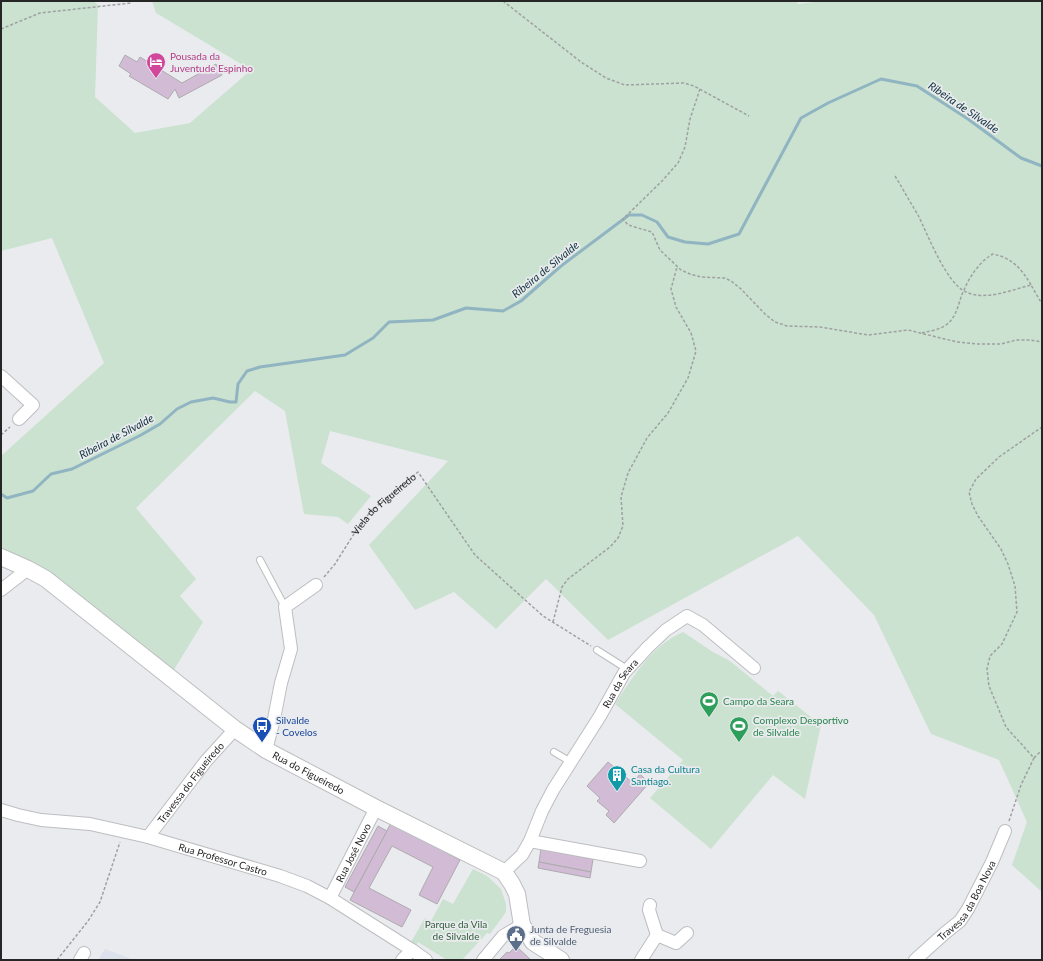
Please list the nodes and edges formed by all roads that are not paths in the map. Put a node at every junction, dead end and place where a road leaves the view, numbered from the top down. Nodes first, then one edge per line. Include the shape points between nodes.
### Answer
1 (1, 376) edge
2 (19, 419) road end
3 (1, 557) edge
4 (260, 560) dead end
5 (28, 569) junction
6 (316, 585) road end
7 (1, 590) edge
8 (285, 607) junction
9 (597, 650) road end
10 (754, 668) dead end
11 (627, 669) junction
12 (235, 729) junction
13 (266, 750) junction
14 (554, 752) dead end
15 (571, 762) junction
16 (376, 808) junction
17 (1, 810) edge
18 (1005, 830) road end
19 (148, 837) junction
20 (530, 841) junction
21 (640, 861) dead end
22 (504, 872) junction
23 (330, 898) junction
24 (650, 905) dead end
25 (522, 925) junction
26 (687, 933) dead end
27 (657, 935) junction
28 (412, 950) junction
29 (402, 960) edge
30 (426, 960) edge
31 (483, 960) edge
32 (561, 960) edge
33 (641, 960) edge
34 (915, 960) edge

1 - 2 street via 33,405
3 - 5 main road, Rua do Figueiredo
4 - 8 lane
5 - 7 street
5 - 12 main road, Rua do Figueiredo via 46,579
6 - 8 street
8 - 13 street via 290,649
9 - 11 lane
10 - 11 street, Rua da Seara via 703,625 687,616 666,630
11 - 15 street, Rua da Seara
12 - 13 main road, Rua do Figueiredo
12 - 19 street, Travessa do Figueiredo via 206,761
13 - 16 main road, Rua do Figueiredo
14 - 15 lane
15 - 20 street, Rua da Seara via 542,811
16 - 22 main road, Rua do Figueiredo
16 - 23 street, Rua José Novo
17 - 19 street, Rua Professor Castro via 41,820 90,824
18 - 34 street, Travessa da Boa Nova via 992,862 960,921
19 - 23 street, Rua Professor Castro via 280,876 308,886
20 - 21 street
20 - 22 street, Rua da Seara via 522,855
22 - 25 main road via 517,894
23 - 28 street, Rua Professor Castro
24 - 27 street via 649,910
25 - 31 street via 503,936
25 - 32 main road via 533,942
26 - 27 street via 676,942
27 - 33 street
28 - 29 street
28 - 30 street, Rua Professor Castro

